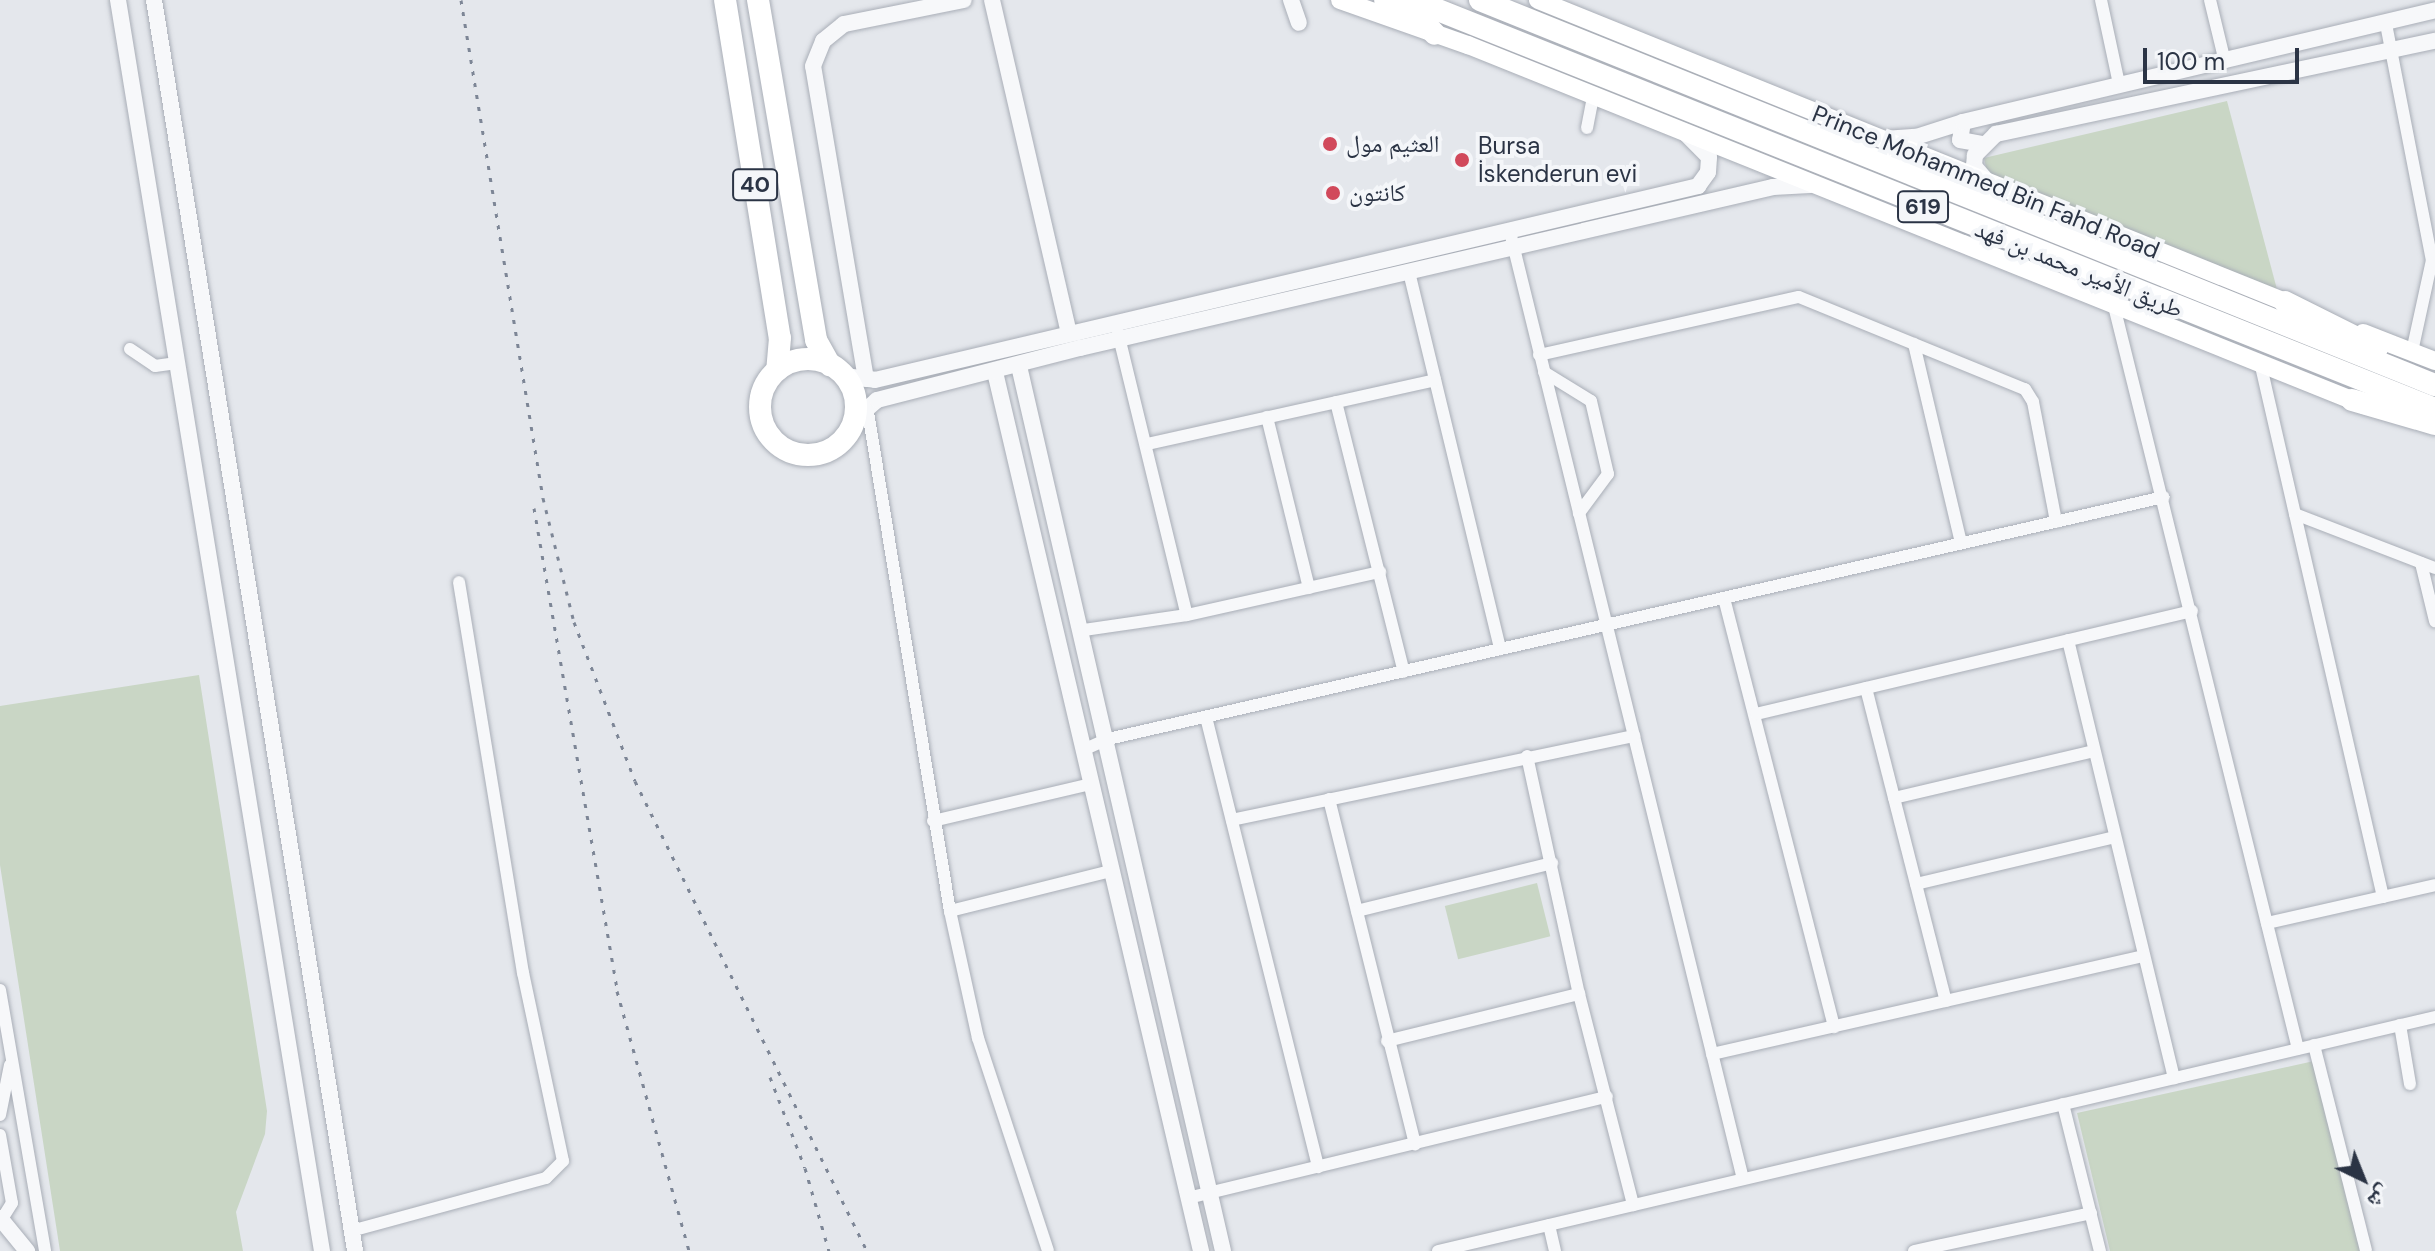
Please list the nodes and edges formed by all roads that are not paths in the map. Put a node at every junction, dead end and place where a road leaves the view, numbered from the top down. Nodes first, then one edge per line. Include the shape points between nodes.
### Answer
1 (118, 0) edge
2 (154, 0) edge
3 (725, 0) edge
4 (758, 0) edge
5 (964, 0) edge
6 (992, 0) edge
7 (1291, 0) edge
8 (1340, 0) edge
9 (1385, 0) edge
10 (1413, 0) edge
11 (1480, 0) edge
12 (1538, 0) edge
13 (2101, 0) edge
14 (2210, 0) edge
15 (2433, 7) edge
16 (1299, 23) dead end
17 (2386, 24) junction
18 (1435, 34) junction
19 (2435, 41) edge
20 (2391, 50) junction
21 (2225, 62) junction
22 (2119, 84) junction
23 (1593, 96) junction
24 (1963, 122) junction
25 (1587, 128) dead end
26 (1686, 134) junction
27 (1874, 139) junction
28 (1982, 144) junction
29 (1810, 185) junction
30 (1998, 189) junction
31 (1511, 240) junction
32 (2434, 261) edge
33 (1409, 272) junction
34 (2285, 302) junction
35 (2114, 306) junction
36 (1118, 330) junction
37 (1069, 333) junction
38 (1914, 344) junction
39 (130, 349) dead end
40 (2412, 352) junction
41 (1539, 355) junction
42 (2435, 361) edge
43 (2260, 362) junction
44 (177, 363) junction
45 (1019, 366) junction
46 (777, 370) junction
47 (995, 372) junction
48 (1544, 372) junction
49 (847, 373) junction
50 (2435, 378) edge
51 (1435, 380) junction
52 (2435, 385) edge
53 (2352, 400) junction
54 (1336, 402) junction
55 (2435, 409) edge
56 (860, 413) junction
57 (1267, 417) junction
58 (2435, 424) edge
59 (2435, 434) edge
60 (1147, 444) junction
61 (2164, 497) junction
62 (1579, 513) junction
63 (2295, 514) junction
64 (2056, 522) junction
65 (1961, 543) junction
66 (2421, 563) junction
67 (2435, 568) edge
68 (1380, 572) junction
69 (459, 582) dead end
70 (1309, 588) junction
71 (1724, 598) junction
72 (2192, 611) junction
73 (1187, 615) junction
74 (2435, 621) edge
75 (1607, 625) junction
76 (1084, 630) junction
77 (2068, 640) junction
78 (1500, 649) junction
79 (1404, 672) junction
80 (1866, 688) junction
81 (1756, 714) junction
82 (1206, 717) junction
83 (1634, 736) junction
84 (1108, 739) junction
85 (1083, 750) junction
86 (2094, 751) junction
87 (1527, 756) junction
88 (1091, 784) junction
89 (1894, 798) junction
90 (1329, 799) junction
91 (1232, 820) junction
92 (933, 821) junction
93 (2115, 837) junction
94 (1552, 863) junction
95 (1111, 871) junction
96 (1916, 884) junction
97 (2435, 885) edge
98 (2383, 897) junction
99 (950, 911) junction
100 (1357, 911) junction
101 (2267, 923) junction
102 (2143, 956) junction
103 (0, 990) edge
104 (1579, 994) junction
105 (1946, 1001) junction
106 (2435, 1017) edge
107 (2400, 1025) junction
108 (1834, 1027) junction
109 (1387, 1041) junction
110 (2314, 1045) junction
111 (2298, 1049) junction
112 (1712, 1054) junction
113 (12, 1058) junction
114 (2174, 1078) junction
115 (2410, 1084) dead end
116 (1607, 1097) junction
117 (2063, 1104) junction
118 (0, 1115) edge
119 (0, 1135) edge
120 (1415, 1144) junction
121 (1318, 1167) junction
122 (1743, 1179) junction
123 (1210, 1193) junction
124 (1188, 1198) junction
125 (1633, 1205) junction
126 (2091, 1213) junction
127 (1, 1220) edge
128 (1549, 1225) junction
129 (351, 1231) junction
130 (1967, 1237) junction
131 (27, 1251) edge
132 (45, 1251) edge
133 (322, 1251) edge
134 (355, 1251) edge
135 (1048, 1251) edge
136 (1201, 1251) edge
137 (1223, 1251) edge
138 (1438, 1251) edge
139 (1555, 1251) edge
140 (1914, 1251) edge
141 (1971, 1251) edge
142 (2100, 1251) edge
143 (2366, 1251) edge

1 - 44 street
2 - 129 street
3 - 46 highway, 40 via 780,338
4 - 49 highway, 40 via 816,340
5 - 49 street via 844,24 823,41 813,66
6 - 37 street
7 - 16 street
8 - 18 main road
9 - 18 highway via 1419,17
10 - 55 highway, طريق الأمير محمد بن فهد / 619
11 - 52 highway, طريق الأمير محمد بن فهد / 619
12 - 27 main road, Prince Mohammed Bin Fahd Road
13 - 22 street
14 - 21 street
15 - 17 street
17 - 20 street
17 - 21 street
18 - 23 main road
19 - 20 street
20 - 28 street via 1996,134
20 - 32 street
21 - 22 street
22 - 24 street
23 - 25 street
23 - 26 main road
24 - 27 street via 1916,137
24 - 28 street via 1960,140
26 - 29 main road
26 - 31 street via 1709,157 1708,172 1698,186
27 - 30 main road, Prince Mohammed Bin Fahd Road
28 - 30 street via 1974,166
29 - 31 street via 1773,187
29 - 35 main road
30 - 34 main road, Prince Mohammed Bin Fahd Road
31 - 33 street
31 - 36 street
31 - 41 street
32 - 40 street
33 - 36 street
33 - 51 street
34 - 40 main road, Prince Mohammed Bin Fahd Road
34 - 50 highway
35 - 43 main road
35 - 61 street
36 - 37 street
36 - 45 street
36 - 60 street
37 - 49 street
38 - 41 street via 1799,297
38 - 64 street via 2025,389 2033,402
38 - 65 street
39 - 44 street via 155,366
40 - 42 main road, Prince Mohammed Bin Fahd Road
41 - 48 street
43 - 53 main road
43 - 63 street
44 - 133 street
45 - 47 street
45 - 76 street
46 - 49 highway via 803,360
46 - 56 highway via 762,393 760,412 765,430 785,450 822,453 845,437
47 - 56 street
47 - 85 street
48 - 62 street
48 - 62 street via 1591,401 1608,474
49 - 56 highway
51 - 54 street
51 - 78 street
53 - 58 highway
53 - 59 main road
54 - 57 street
54 - 68 street
56 - 92 street
57 - 60 street
57 - 70 street
60 - 73 street
61 - 64 street
61 - 72 street
62 - 75 street
63 - 66 street
63 - 98 street
64 - 65 street
65 - 71 street
66 - 67 street
66 - 74 street
68 - 70 street
68 - 79 street
69 - 129 street via 523,973 563,1161 546,1178
70 - 73 street
71 - 75 street
71 - 81 street
72 - 77 street
72 - 101 street
73 - 76 street
75 - 78 street
75 - 83 street
76 - 84 street
77 - 80 street
77 - 86 street
78 - 79 street
79 - 82 street
80 - 81 street
80 - 89 street
81 - 108 street
82 - 84 street
82 - 91 street
83 - 87 street
83 - 112 street
84 - 85 street
84 - 123 street
85 - 88 street
86 - 89 street
86 - 93 street
87 - 90 street
87 - 94 street
88 - 92 street
88 - 95 street
89 - 96 street
90 - 91 street
90 - 100 street
91 - 121 street
92 - 99 street
93 - 96 street
93 - 102 street
94 - 100 street
94 - 104 street
95 - 99 street
95 - 124 street
96 - 105 street
97 - 98 street
98 - 101 street
99 - 135 street via 978,1038
100 - 109 street
101 - 111 street
102 - 105 street
102 - 114 street
103 - 113 street
104 - 109 street
104 - 116 street
105 - 108 street
106 - 107 street
107 - 110 street
107 - 115 street
108 - 112 street
109 - 120 street
110 - 111 street
110 - 143 street
111 - 114 street
112 - 122 street
113 - 118 street
113 - 132 street
114 - 117 street
116 - 120 street
116 - 125 street
117 - 122 street
117 - 126 street
119 - 127 street via 12,1203
120 - 121 street
121 - 123 street
122 - 125 street
123 - 124 street
123 - 137 street
124 - 136 street
125 - 128 street
126 - 130 street
126 - 142 street
127 - 131 street
128 - 138 street
128 - 139 street
129 - 134 street
130 - 140 street
130 - 141 street

